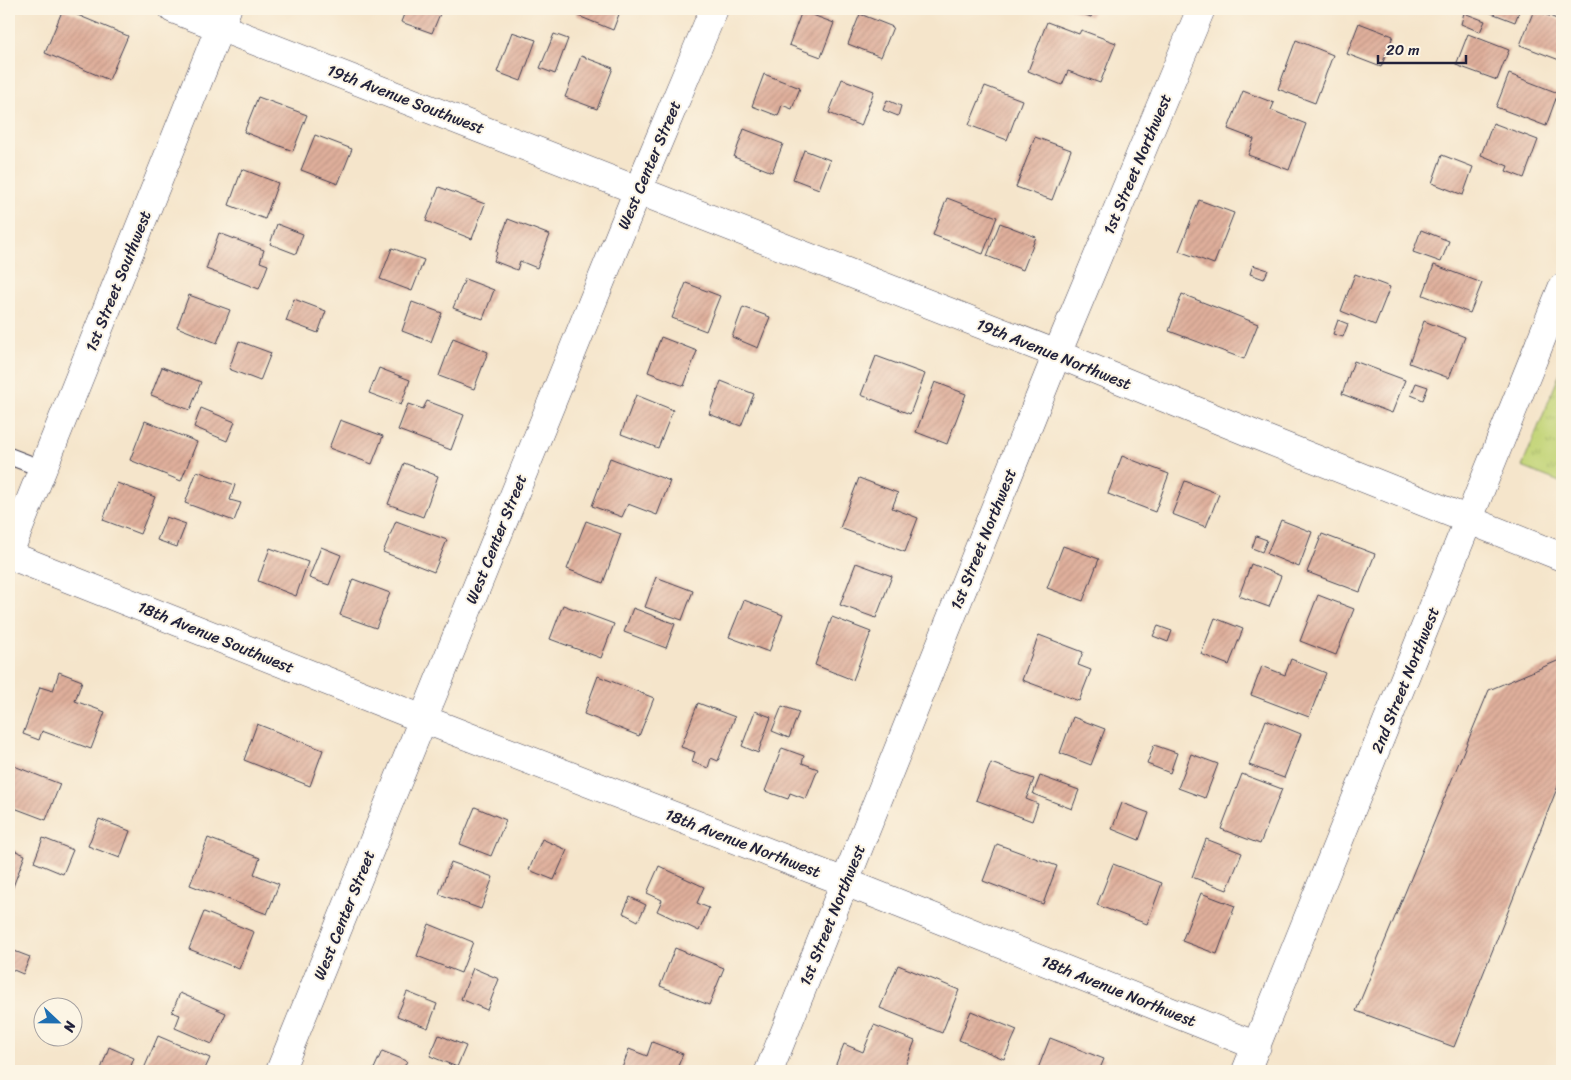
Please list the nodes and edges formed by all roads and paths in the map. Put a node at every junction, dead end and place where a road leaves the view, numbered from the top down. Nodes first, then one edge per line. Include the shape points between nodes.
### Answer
1 (173, 9) edge
2 (714, 9) edge
3 (1202, 9) edge
4 (223, 18) edge
5 (638, 190) junction
6 (1562, 288) edge
7 (1057, 354) junction
8 (9, 456) edge
9 (43, 469) junction
10 (1469, 520) junction
11 (9, 554) edge
12 (1562, 557) edge
13 (423, 720) junction
14 (845, 882) junction
15 (1257, 1046) junction
16 (280, 1071) edge
17 (769, 1071) edge
18 (1246, 1071) edge

1 - 4 street, 19th Avenue Southwest
2 - 5 street, West Center Street
3 - 7 street, 1st Street Northwest
4 - 5 street, 19th Avenue Southwest
4 - 9 street, 1st Street Southwest
5 - 7 street, 19th Avenue Northwest
5 - 13 street, West Center Street
6 - 10 street, 2nd Street Northwest
7 - 10 street, 19th Avenue Northwest
7 - 14 street, 1st Street Northwest
8 - 9 lane
9 - 11 street, 1st Street Southwest
10 - 12 street, 19th Avenue Northwest
10 - 15 street, 2nd Street Northwest
11 - 13 street, 18th Avenue Southwest
13 - 14 street, 18th Avenue Northwest
13 - 16 street, West Center Street
14 - 15 street, 18th Avenue Northwest
14 - 17 street, 1st Street Northwest
15 - 18 street, 2nd Street Northwest

